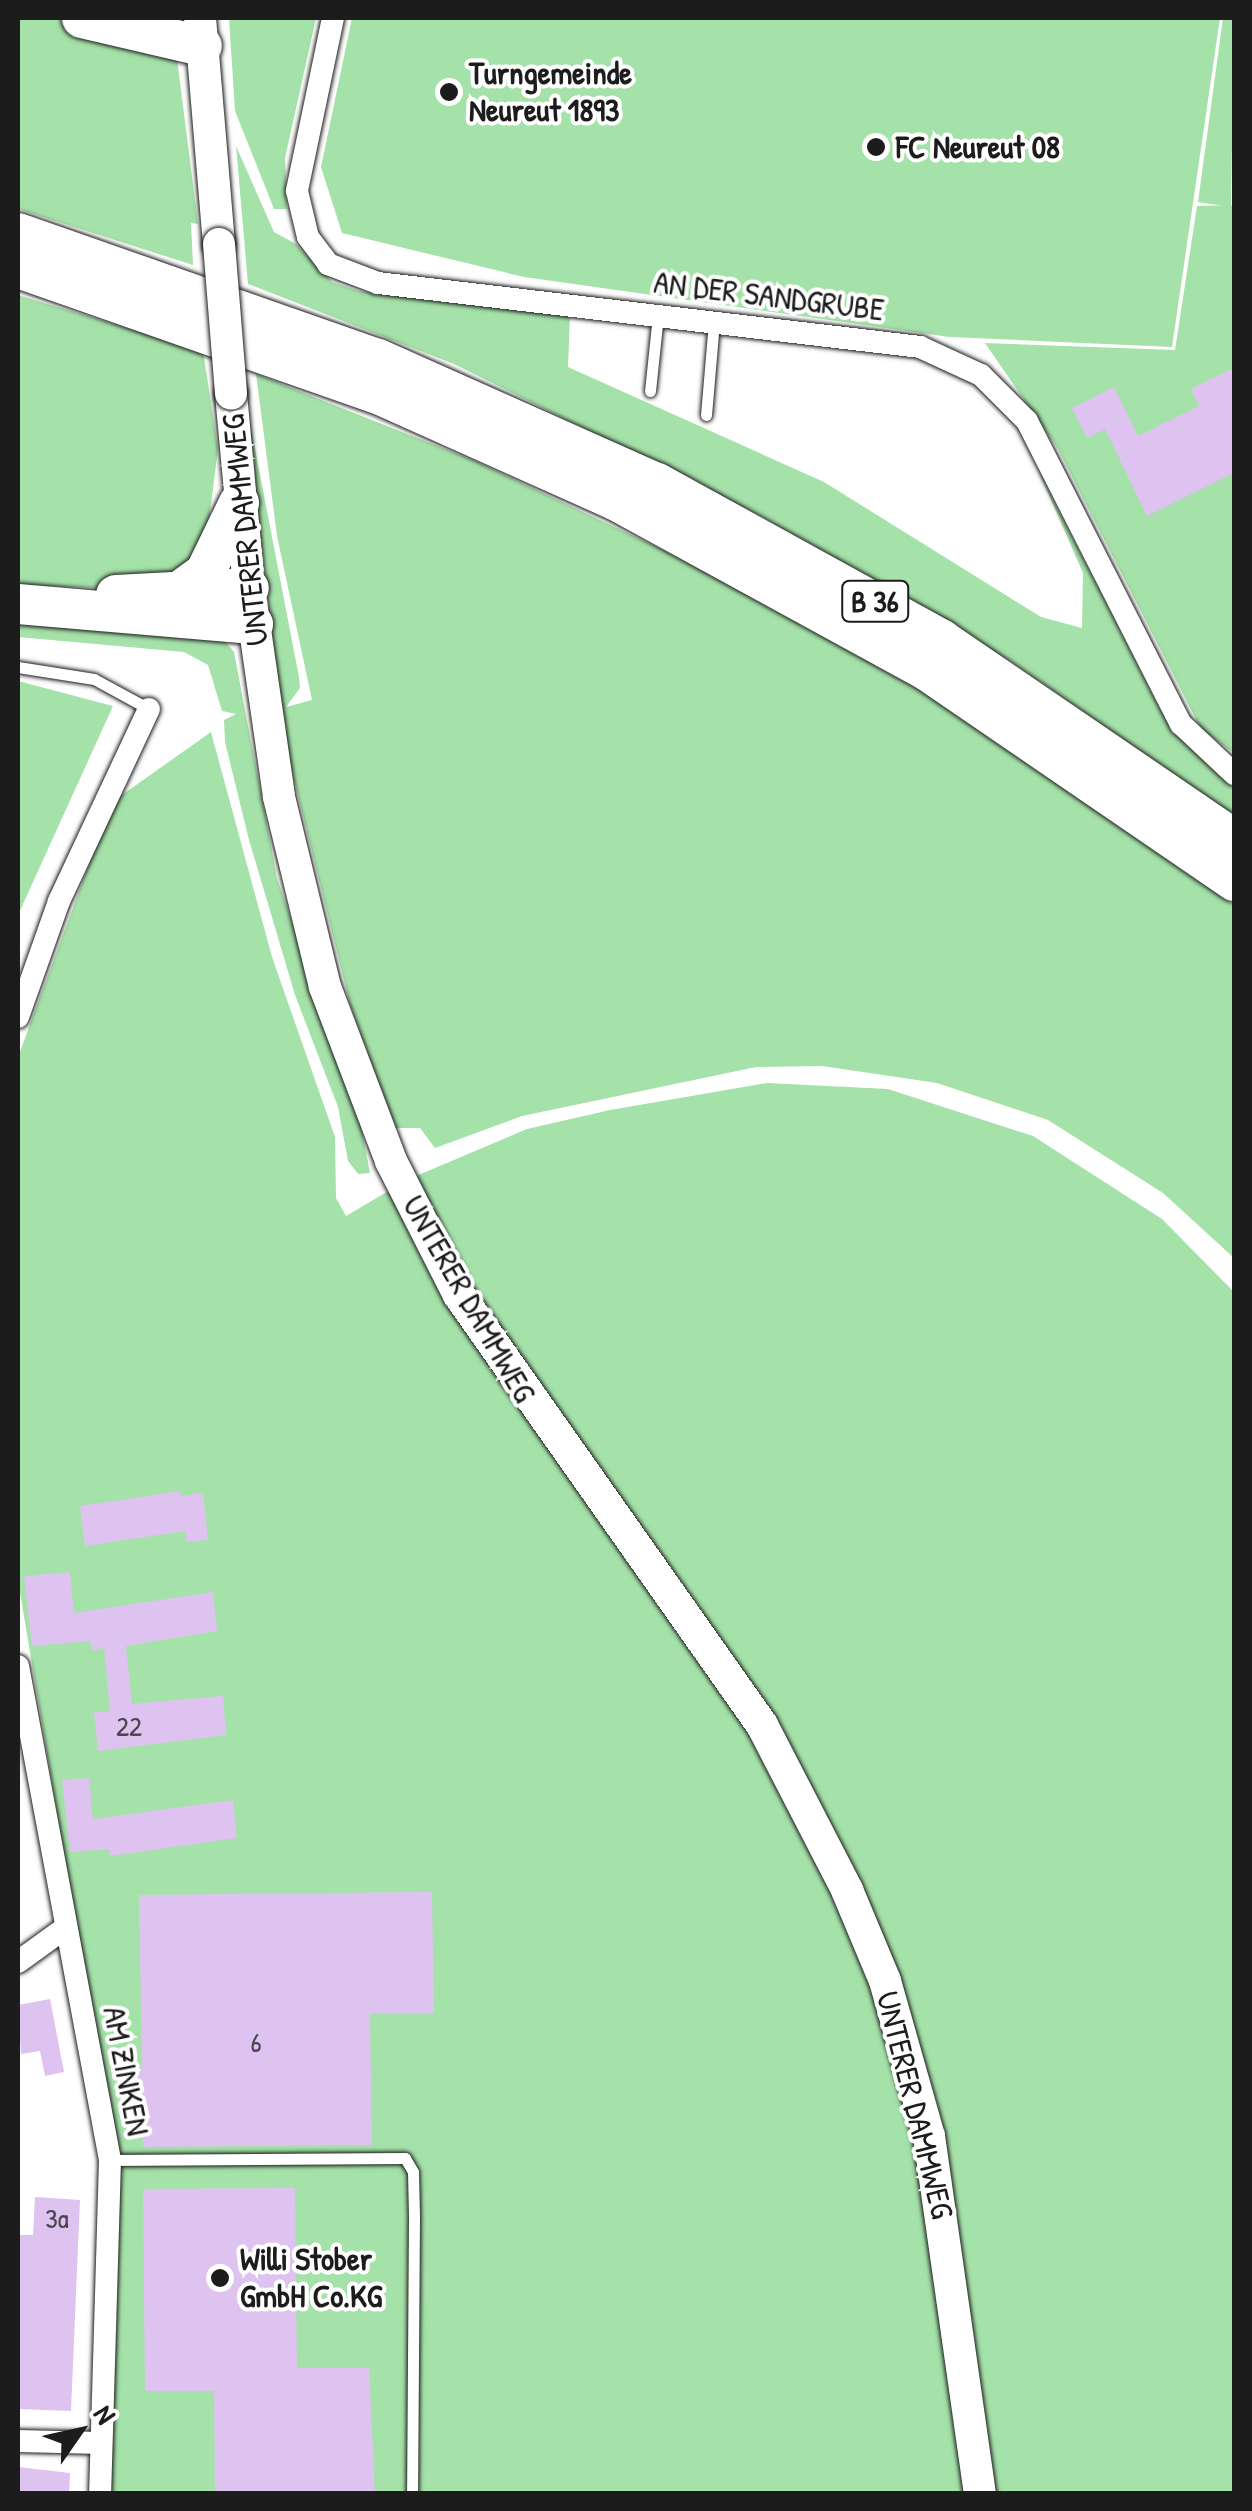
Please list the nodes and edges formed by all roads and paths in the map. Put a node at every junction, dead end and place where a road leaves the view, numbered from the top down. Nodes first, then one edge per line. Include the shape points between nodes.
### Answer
1 (82, 18) edge
2 (333, 18) edge
3 (201, 32) edge
4 (18, 233) edge
5 (18, 268) edge
6 (18, 286) edge
7 (148, 311) junction
8 (658, 315) junction
9 (714, 322) junction
10 (650, 391) dead end
11 (706, 416) dead end
12 (239, 503) junction
13 (18, 590) edge
14 (180, 591) junction
15 (18, 604) edge
16 (251, 606) junction
17 (18, 666) edge
18 (149, 709) joint
19 (1234, 774) edge
20 (1234, 839) edge
21 (1234, 881) edge
22 (18, 1017) edge
23 (18, 1666) edge
24 (65, 1928) junction
25 (18, 1962) edge
26 (110, 2160) junction
27 (18, 2441) edge
28 (101, 2442) junction
29 (100, 2494) edge
30 (412, 2494) edge
31 (980, 2494) edge

1 - 3 highway
2 - 8 street, AN DER SANDGRUBE via 297,191 308,238 328,264 378,283
3 - 12 main road, UNTERER DAMMWEG, bridge
4 - 20 highway, B 36 via 378,360 657,483 942,640
5 - 7 highway, B 36
6 - 7 highway, B 36 via 105,310
7 - 21 highway, B 36 via 378,394 617,501 768,578 1019,730
8 - 9 street, AN DER SANDGRUBE
8 - 10 lane
9 - 11 lane
9 - 19 street, AN DER SANDGRUBE via 920,347 982,375 1004,393 1049,460 1171,708 1194,740
12 - 14 highway via 205,573
12 - 16 main road, UNTERER DAMMWEG
13 - 14 highway via 76,596
14 - 16 highway
15 - 16 highway
16 - 31 main road, UNTERER DAMMWEG via 304,912 366,1100 416,1216 497,1356 762,1726 822,1836 885,1981 930,2136
17 - 18 lane via 94,679
18 - 22 street via 59,901
23 - 24 street, AM ZINKEN
24 - 25 street
24 - 26 street, AM ZINKEN
26 - 28 street, AM ZINKEN
26 - 30 lane via 404,2158 413,2172
27 - 28 street
28 - 29 street, AM ZINKEN

